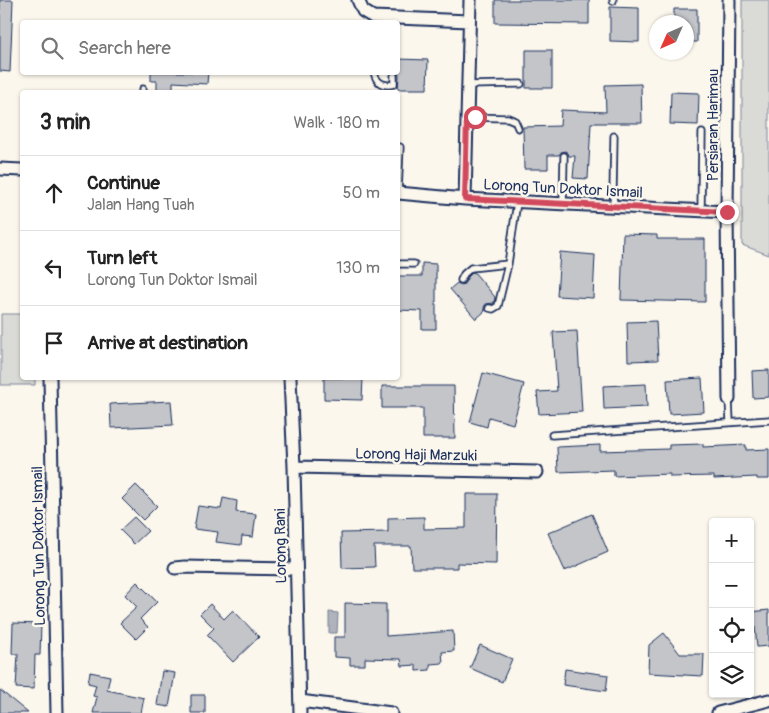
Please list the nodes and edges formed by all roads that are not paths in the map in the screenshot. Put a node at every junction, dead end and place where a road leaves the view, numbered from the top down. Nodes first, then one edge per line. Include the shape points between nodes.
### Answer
1 (358, 0) edge
2 (470, 0) edge
3 (729, 0) edge
4 (392, 20) edge
5 (400, 20) edge
6 (469, 21) junction
7 (374, 75) edge
8 (394, 76) dead end
9 (521, 84) dead end
10 (468, 85) junction
11 (467, 117) junction
12 (518, 128) dead end
13 (702, 133) dead end
14 (614, 136) dead end
15 (564, 156) dead end
16 (0, 169) edge
17 (20, 170) edge
18 (400, 193) edge
19 (465, 199) junction
20 (517, 202) junction
21 (563, 204) junction
22 (614, 206) junction
23 (700, 211) junction
24 (727, 212) junction
25 (400, 264) edge
26 (414, 264) dead end
27 (508, 264) junction
28 (461, 280) dead end
29 (489, 308) dead end
30 (50, 380) edge
31 (290, 380) edge
32 (729, 400) joint
33 (769, 420) edge
34 (730, 422) junction
35 (552, 435) dead end
36 (294, 467) junction
37 (537, 472) dead end
38 (175, 568) dead end
39 (296, 569) junction
40 (300, 700) junction
41 (769, 700) edge
42 (57, 713) edge
43 (300, 713) edge
44 (391, 713) edge
45 (718, 713) edge

1 - 4 street via 363,11 373,17
2 - 6 street
3 - 24 street, Persiaran Harimau
5 - 6 street
6 - 10 street
7 - 8 lane via 383,85 394,84
9 - 10 lane
10 - 11 street
11 - 12 lane via 508,118 515,121
11 - 19 street
13 - 23 lane
14 - 22 lane
15 - 21 lane
16 - 17 street
18 - 19 street, Lorong Tun Doktor Ismail
19 - 20 street, Lorong Tun Doktor Ismail
20 - 21 street, Lorong Tun Doktor Ismail
20 - 27 lane
21 - 22 street, Lorong Tun Doktor Ismail
22 - 23 street, Lorong Tun Doktor Ismail
23 - 24 street, Lorong Tun Doktor Ismail
24 - 32 street, Persiaran Harimau
25 - 26 lane
27 - 28 lane via 472,268
27 - 29 lane via 498,306
30 - 42 street, Lorong Tun Doktor Ismail
31 - 36 street, Lorong Rani
32 - 34 lane
33 - 34 lane
34 - 35 lane
36 - 37 street, Lorong Haji Marzuki
36 - 39 street, Lorong Rani
38 - 39 street
39 - 40 street, Lorong Rani
40 - 43 street, Lorong Rani
40 - 44 street
41 - 45 street

